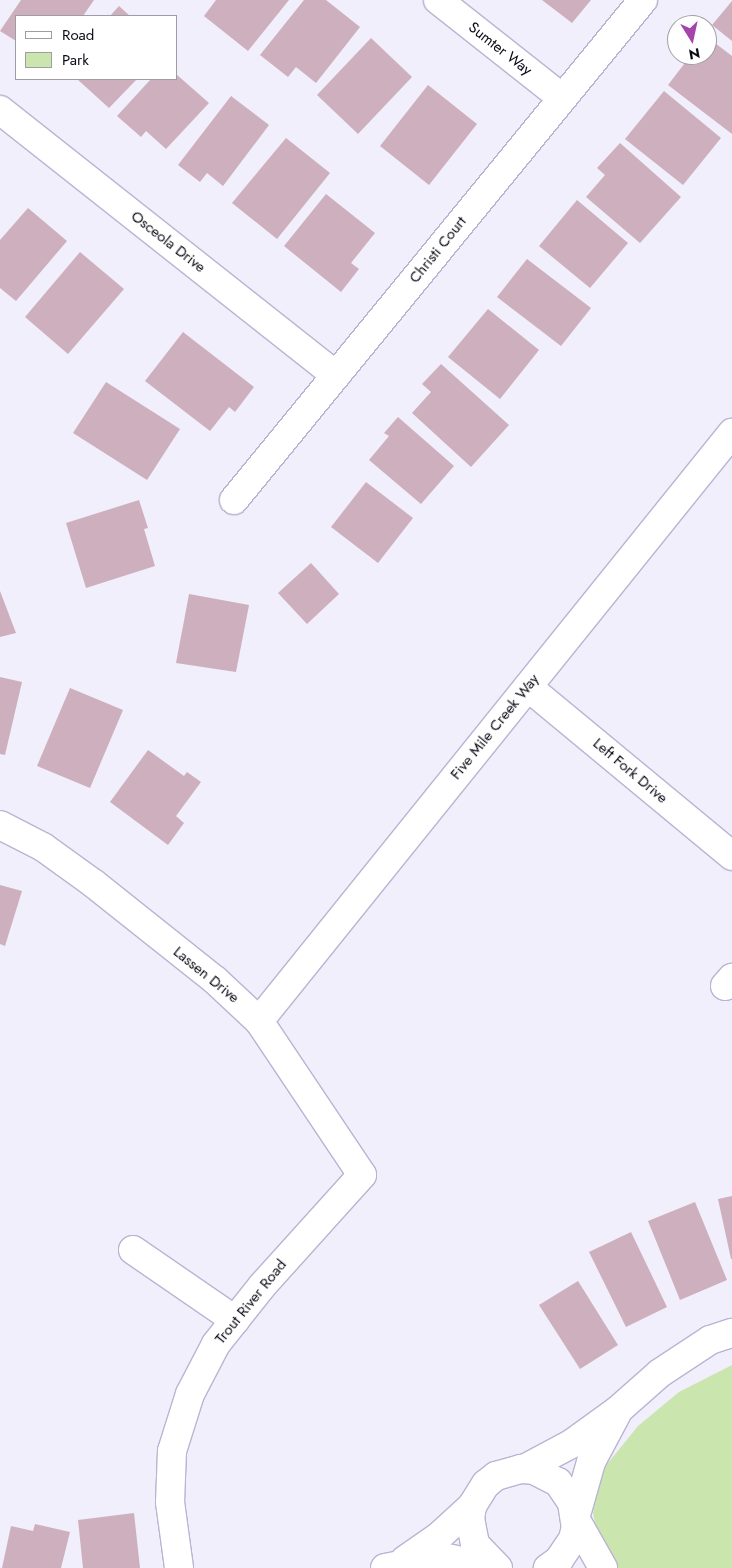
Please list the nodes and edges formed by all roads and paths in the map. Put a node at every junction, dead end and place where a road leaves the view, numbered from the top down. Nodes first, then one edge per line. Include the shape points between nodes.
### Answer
1 (438, 0) edge
2 (643, 0) edge
3 (562, 98) junction
4 (0, 110) edge
5 (336, 376) junction
6 (732, 434) edge
7 (234, 500) dead end
8 (528, 687) junction
9 (0, 825) edge
10 (732, 856) edge
11 (259, 1021) junction
12 (362, 1175) joint
13 (133, 1250) dead end
14 (235, 1320) junction
15 (732, 1333) edge
16 (618, 1411) junction
17 (524, 1469) junction
18 (472, 1506) junction
19 (576, 1518) junction
20 (392, 1566) edge
21 (179, 1568) edge
22 (497, 1568) edge
23 (548, 1568) edge
24 (603, 1568) edge

1 - 3 street, Sumter Way
2 - 3 street, Christi Court
3 - 5 street, Christi Court
4 - 5 street, Osceola Drive
5 - 7 street, Christi Court
6 - 8 street, Five Mile Creek Way
8 - 10 street, Left Fork Drive
8 - 11 street, Five Mile Creek Way
9 - 11 street, Lassen Drive via 43,847 93,883 215,980
11 - 12 street, Lassen Drive
12 - 14 street, Trout River Road
13 - 14 street
14 - 21 street, Trout River Road via 216,1344 190,1394 172,1451 170,1502
15 - 16 street via 710,1340 660,1373
16 - 17 street via 571,1444
16 - 19 street via 591,1462
17 - 18 street via 496,1476 486,1484
17 - 19 street via 541,1472 558,1482 567,1491
18 - 20 street via 426,1547
18 - 22 street via 471,1532 475,1544
19 - 23 street via 567,1551
19 - 24 street
20 - 22 street via 442,1557 460,1558

